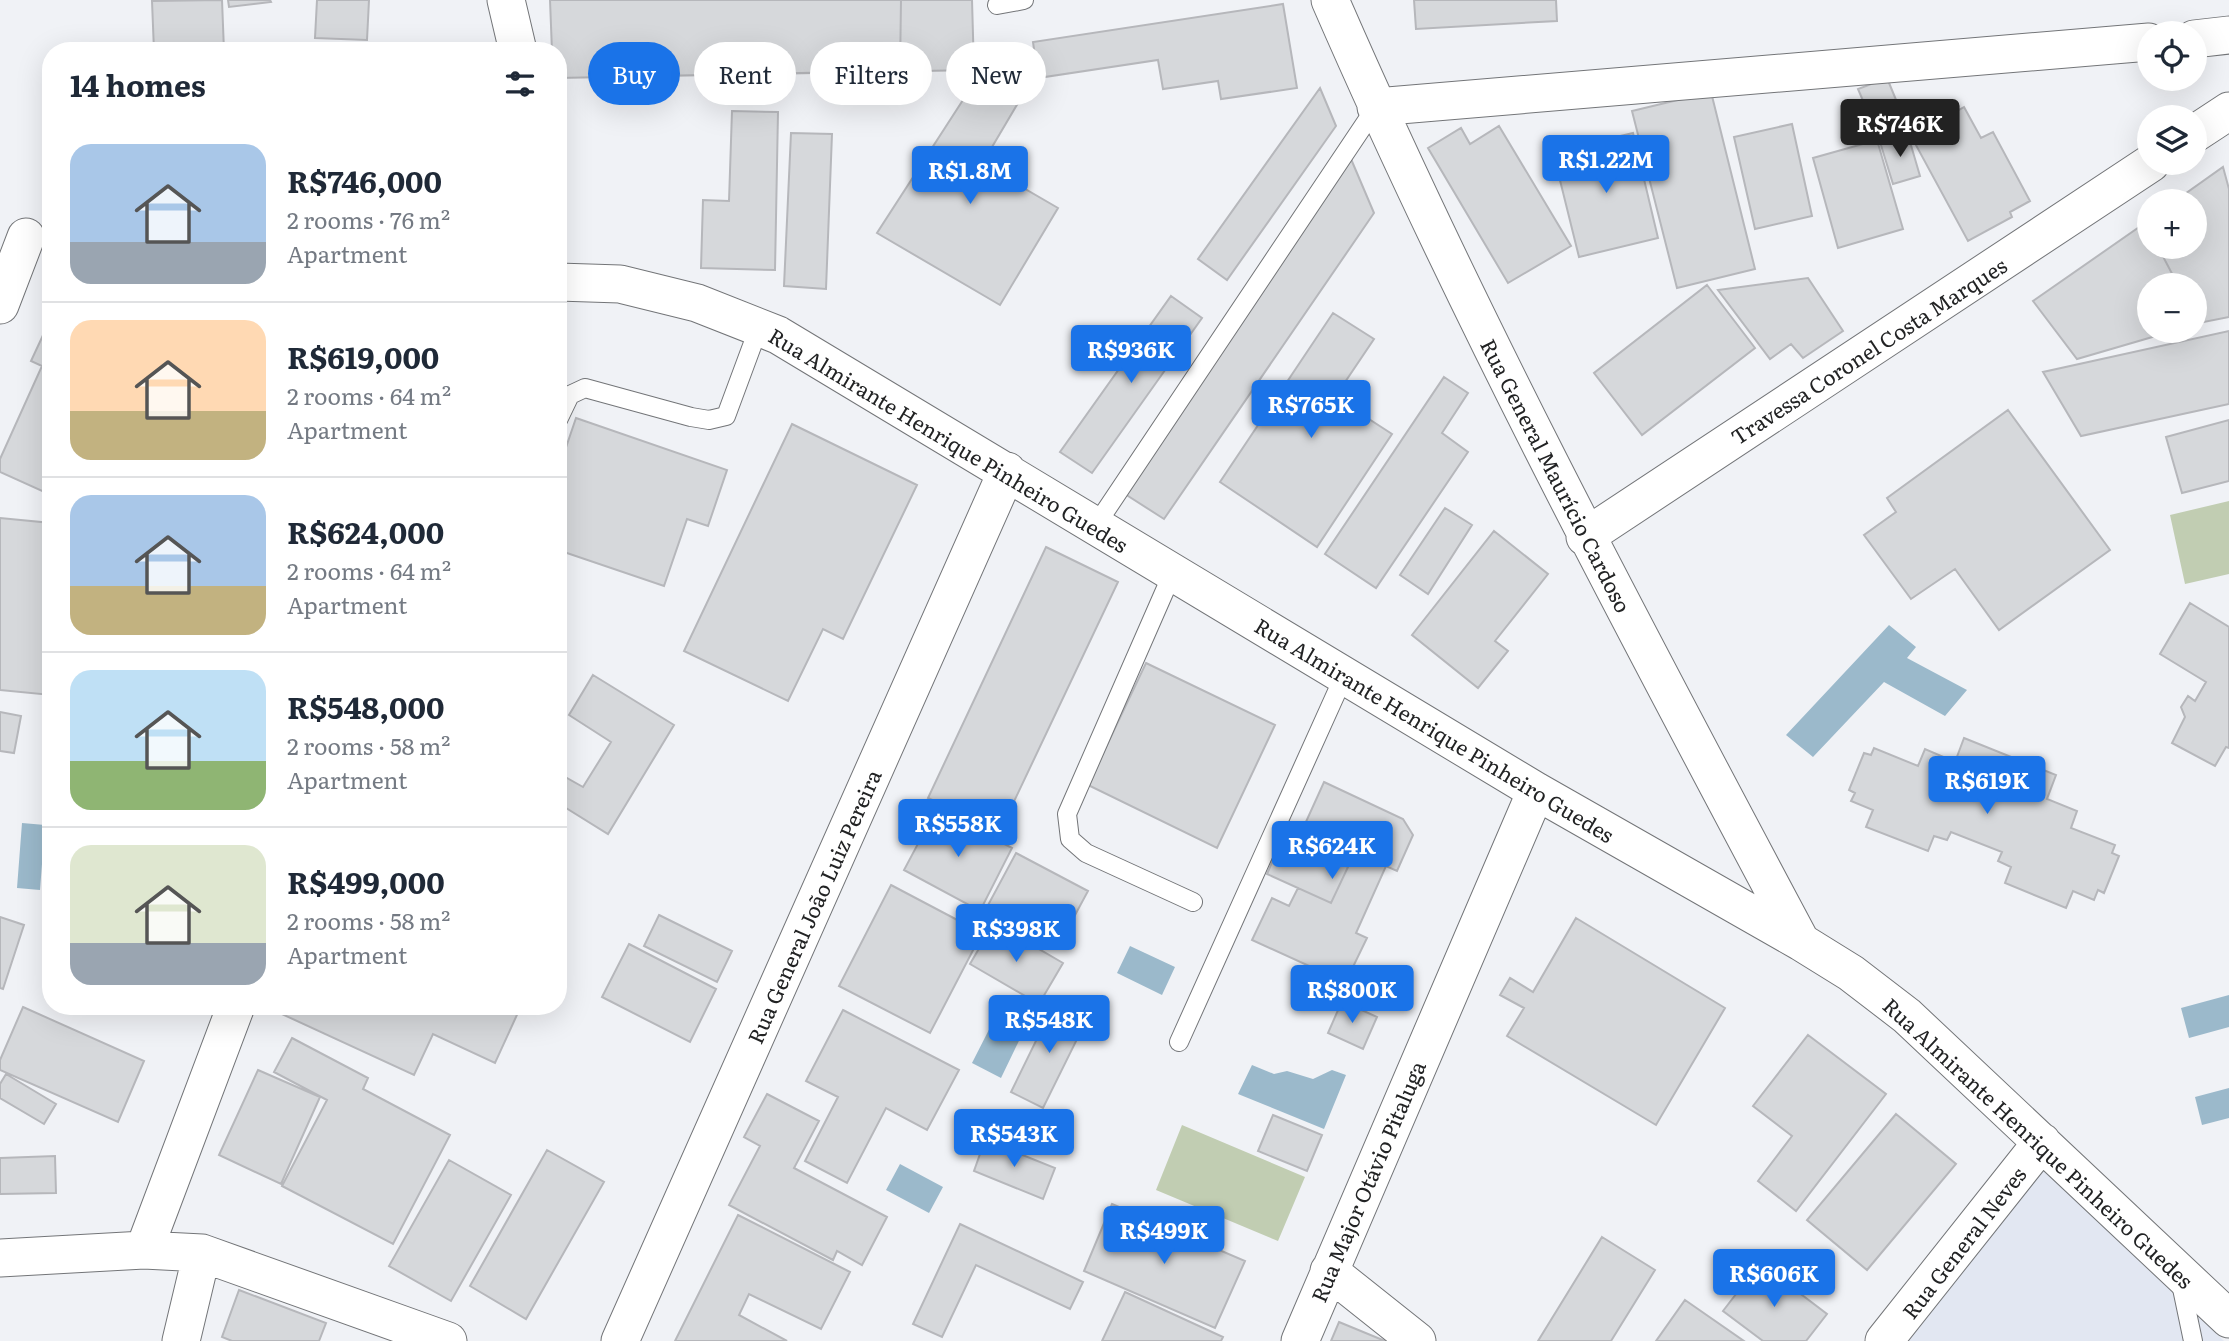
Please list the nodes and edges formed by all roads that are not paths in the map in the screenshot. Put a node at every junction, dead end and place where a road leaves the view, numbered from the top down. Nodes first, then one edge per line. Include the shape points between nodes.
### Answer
1 (506, 0) edge
2 (1024, 0) edge
3 (1330, 0) edge
4 (997, 5) dead end
5 (2229, 35) edge
6 (2207, 38) edge
7 (516, 42) edge
8 (2137, 43) edge
9 (1376, 107) junction
10 (2229, 111) edge
11 (2207, 125) edge
12 (2137, 172) edge
13 (26, 237) edge
14 (567, 282) edge
15 (0, 304) edge
16 (759, 327) junction
17 (567, 401) edge
18 (1007, 471) junction
19 (1096, 525) junction
20 (1585, 537) junction
21 (1173, 572) junction
22 (1344, 676) junction
23 (1536, 791) junction
24 (1193, 902) dead end
25 (1801, 942) junction
26 (233, 1015) edge
27 (1179, 1042) dead end
28 (2042, 1142) junction
29 (144, 1250) junction
30 (202, 1254) junction
31 (0, 1258) edge
32 (1329, 1270) junction
33 (2179, 1274) junction
34 (2229, 1319) edge
35 (181, 1341) edge
36 (448, 1341) edge
37 (620, 1341) edge
38 (1300, 1341) edge
39 (1416, 1341) edge
40 (1884, 1341) edge
41 (2193, 1341) edge

1 - 7 street
2 - 4 lane
3 - 9 street, Rua General Maurício Cardoso
5 - 6 street
8 - 9 street
9 - 19 lane
9 - 20 street, Rua General Maurício Cardoso
10 - 11 street
12 - 20 street, Travessa Coronel Costa Marques
13 - 15 street
14 - 16 street, Rua Almirante Henrique Pinheiro Guedes via 620,284 696,303
16 - 17 lane via 726,416 709,420 691,417 585,388
16 - 18 street, Rua Almirante Henrique Pinheiro Guedes
18 - 19 street, Rua Almirante Henrique Pinheiro Guedes
18 - 37 street, Rua General João Luiz Pereira
19 - 21 street, Rua Almirante Henrique Pinheiro Guedes
20 - 25 street, Rua General Maurício Cardoso
21 - 22 street, Rua Almirante Henrique Pinheiro Guedes
21 - 24 lane via 1067,814 1070,839 1086,853
22 - 23 street, Rua Almirante Henrique Pinheiro Guedes
22 - 27 lane
23 - 25 street, Rua Almirante Henrique Pinheiro Guedes
23 - 32 street, Rua Major Otávio Pitaluga
25 - 28 street, Rua Almirante Henrique Pinheiro Guedes via 1907,1016
26 - 29 street
28 - 33 street, Rua Almirante Henrique Pinheiro Guedes
28 - 40 street, Rua General Neves
29 - 30 street
29 - 31 street
30 - 35 street
30 - 36 street
32 - 38 street, Rua Major Otávio Pitaluga
32 - 39 street
33 - 34 street, Rua Almirante Henrique Pinheiro Guedes
33 - 41 lane

